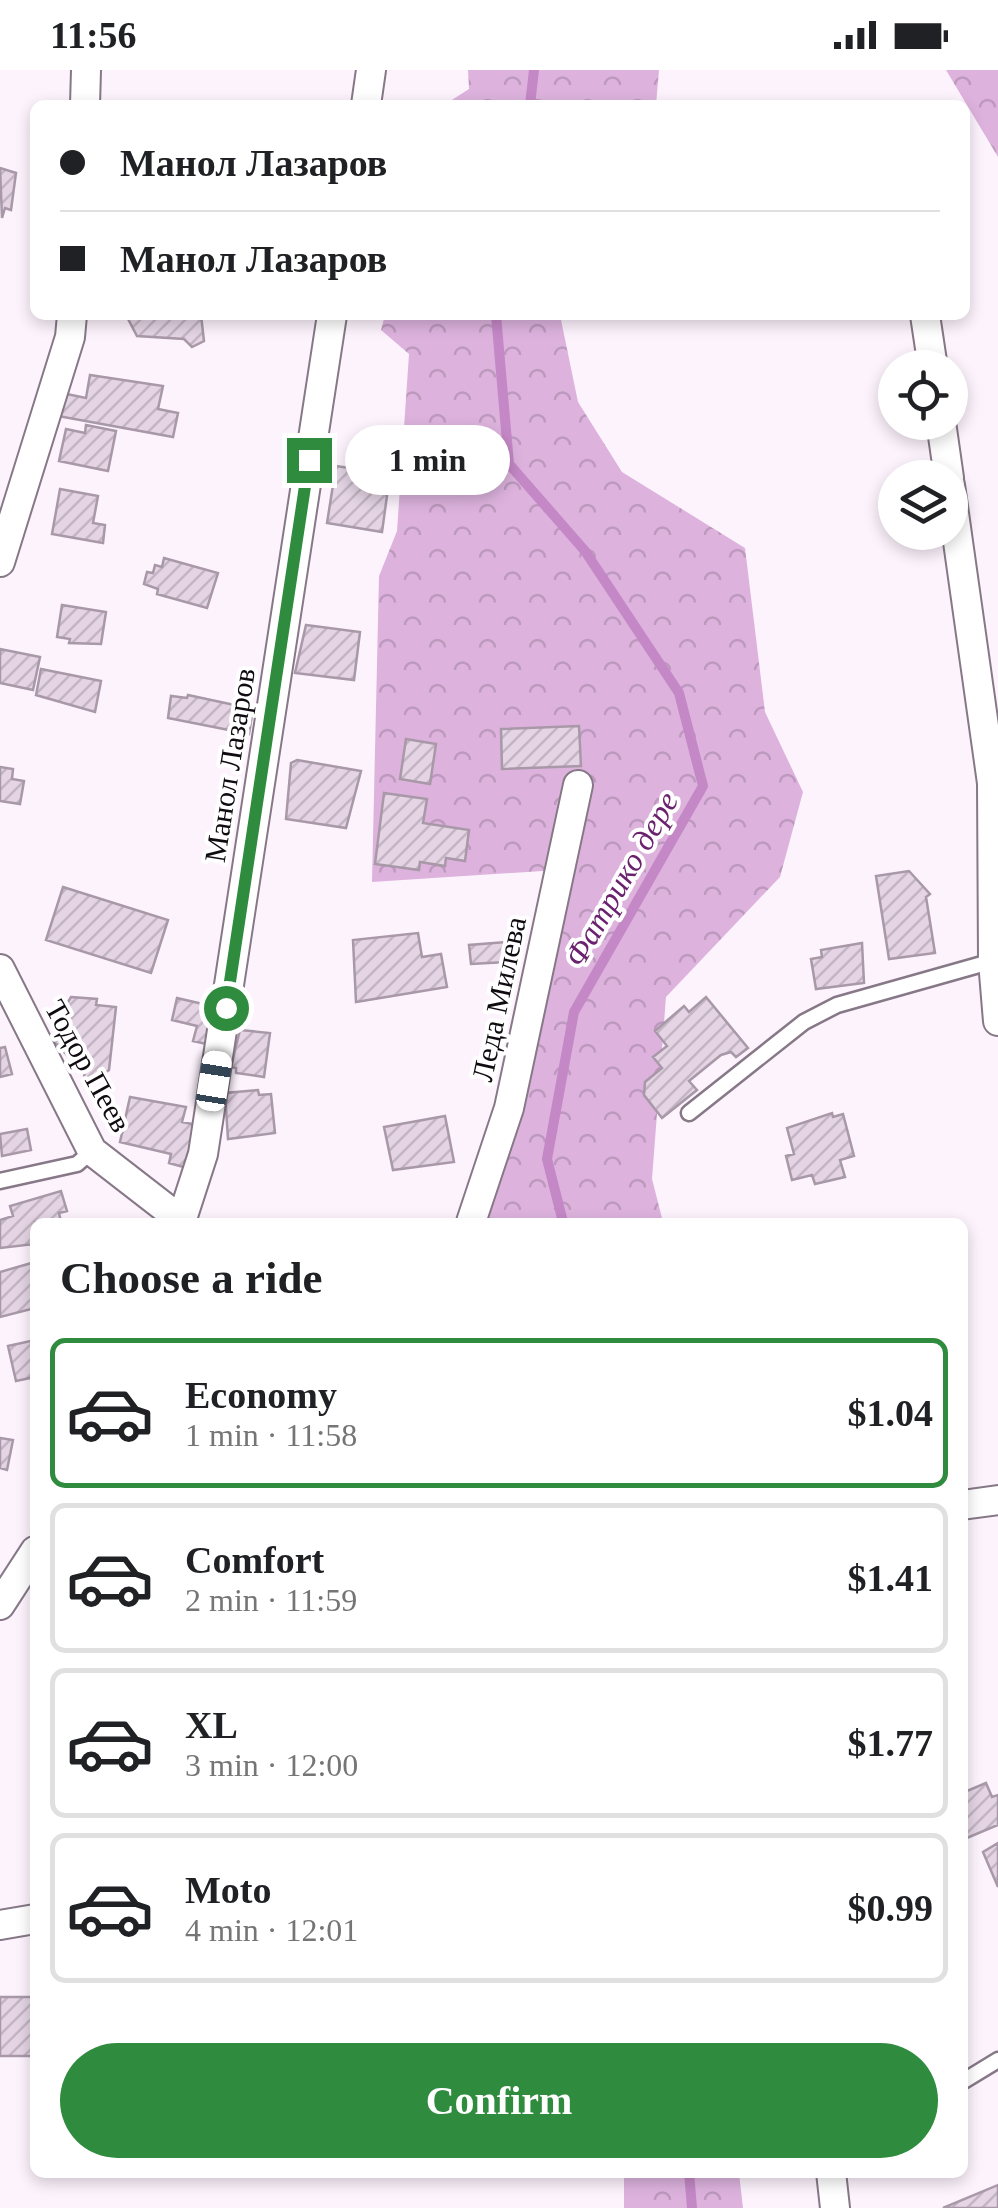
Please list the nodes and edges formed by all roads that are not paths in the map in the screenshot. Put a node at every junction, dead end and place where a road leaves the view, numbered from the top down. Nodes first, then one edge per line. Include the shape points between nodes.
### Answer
1 (86, 70) edge
2 (372, 70) edge
3 (84, 100) edge
4 (367, 100) edge
5 (72, 320) edge
6 (331, 320) edge
7 (927, 320) edge
8 (931, 350) edge
9 (960, 550) edge
10 (0, 562) edge
11 (578, 785) dead end
12 (993, 961) junction
13 (0, 969) edge
14 (998, 1022) edge
15 (689, 1113) dead end
16 (92, 1151) junction
17 (0, 1181) edge
18 (176, 1218) edge
19 (182, 1218) edge
20 (472, 1218) edge
21 (998, 1500) edge
22 (968, 1504) edge
23 (30, 1558) edge
24 (0, 1605) edge
25 (30, 1920) edge
26 (0, 1925) edge
27 (998, 2060) edge
28 (968, 2078) edge
29 (832, 2178) edge
30 (835, 2208) edge

1 - 3 street
2 - 4 street
5 - 10 street
6 - 19 street, Манол Лазаров via 203,1154
7 - 8 street
9 - 12 street via 992,783
11 - 20 street, Леда Милева via 509,1108
12 - 14 street
12 - 15 lane via 837,1005 804,1022
13 - 16 street, Тодор Пеев
16 - 17 lane via 77,1164
16 - 18 street, Тодор Пеев
21 - 22 street
23 - 24 street
25 - 26 street
27 - 28 lane
29 - 30 street

